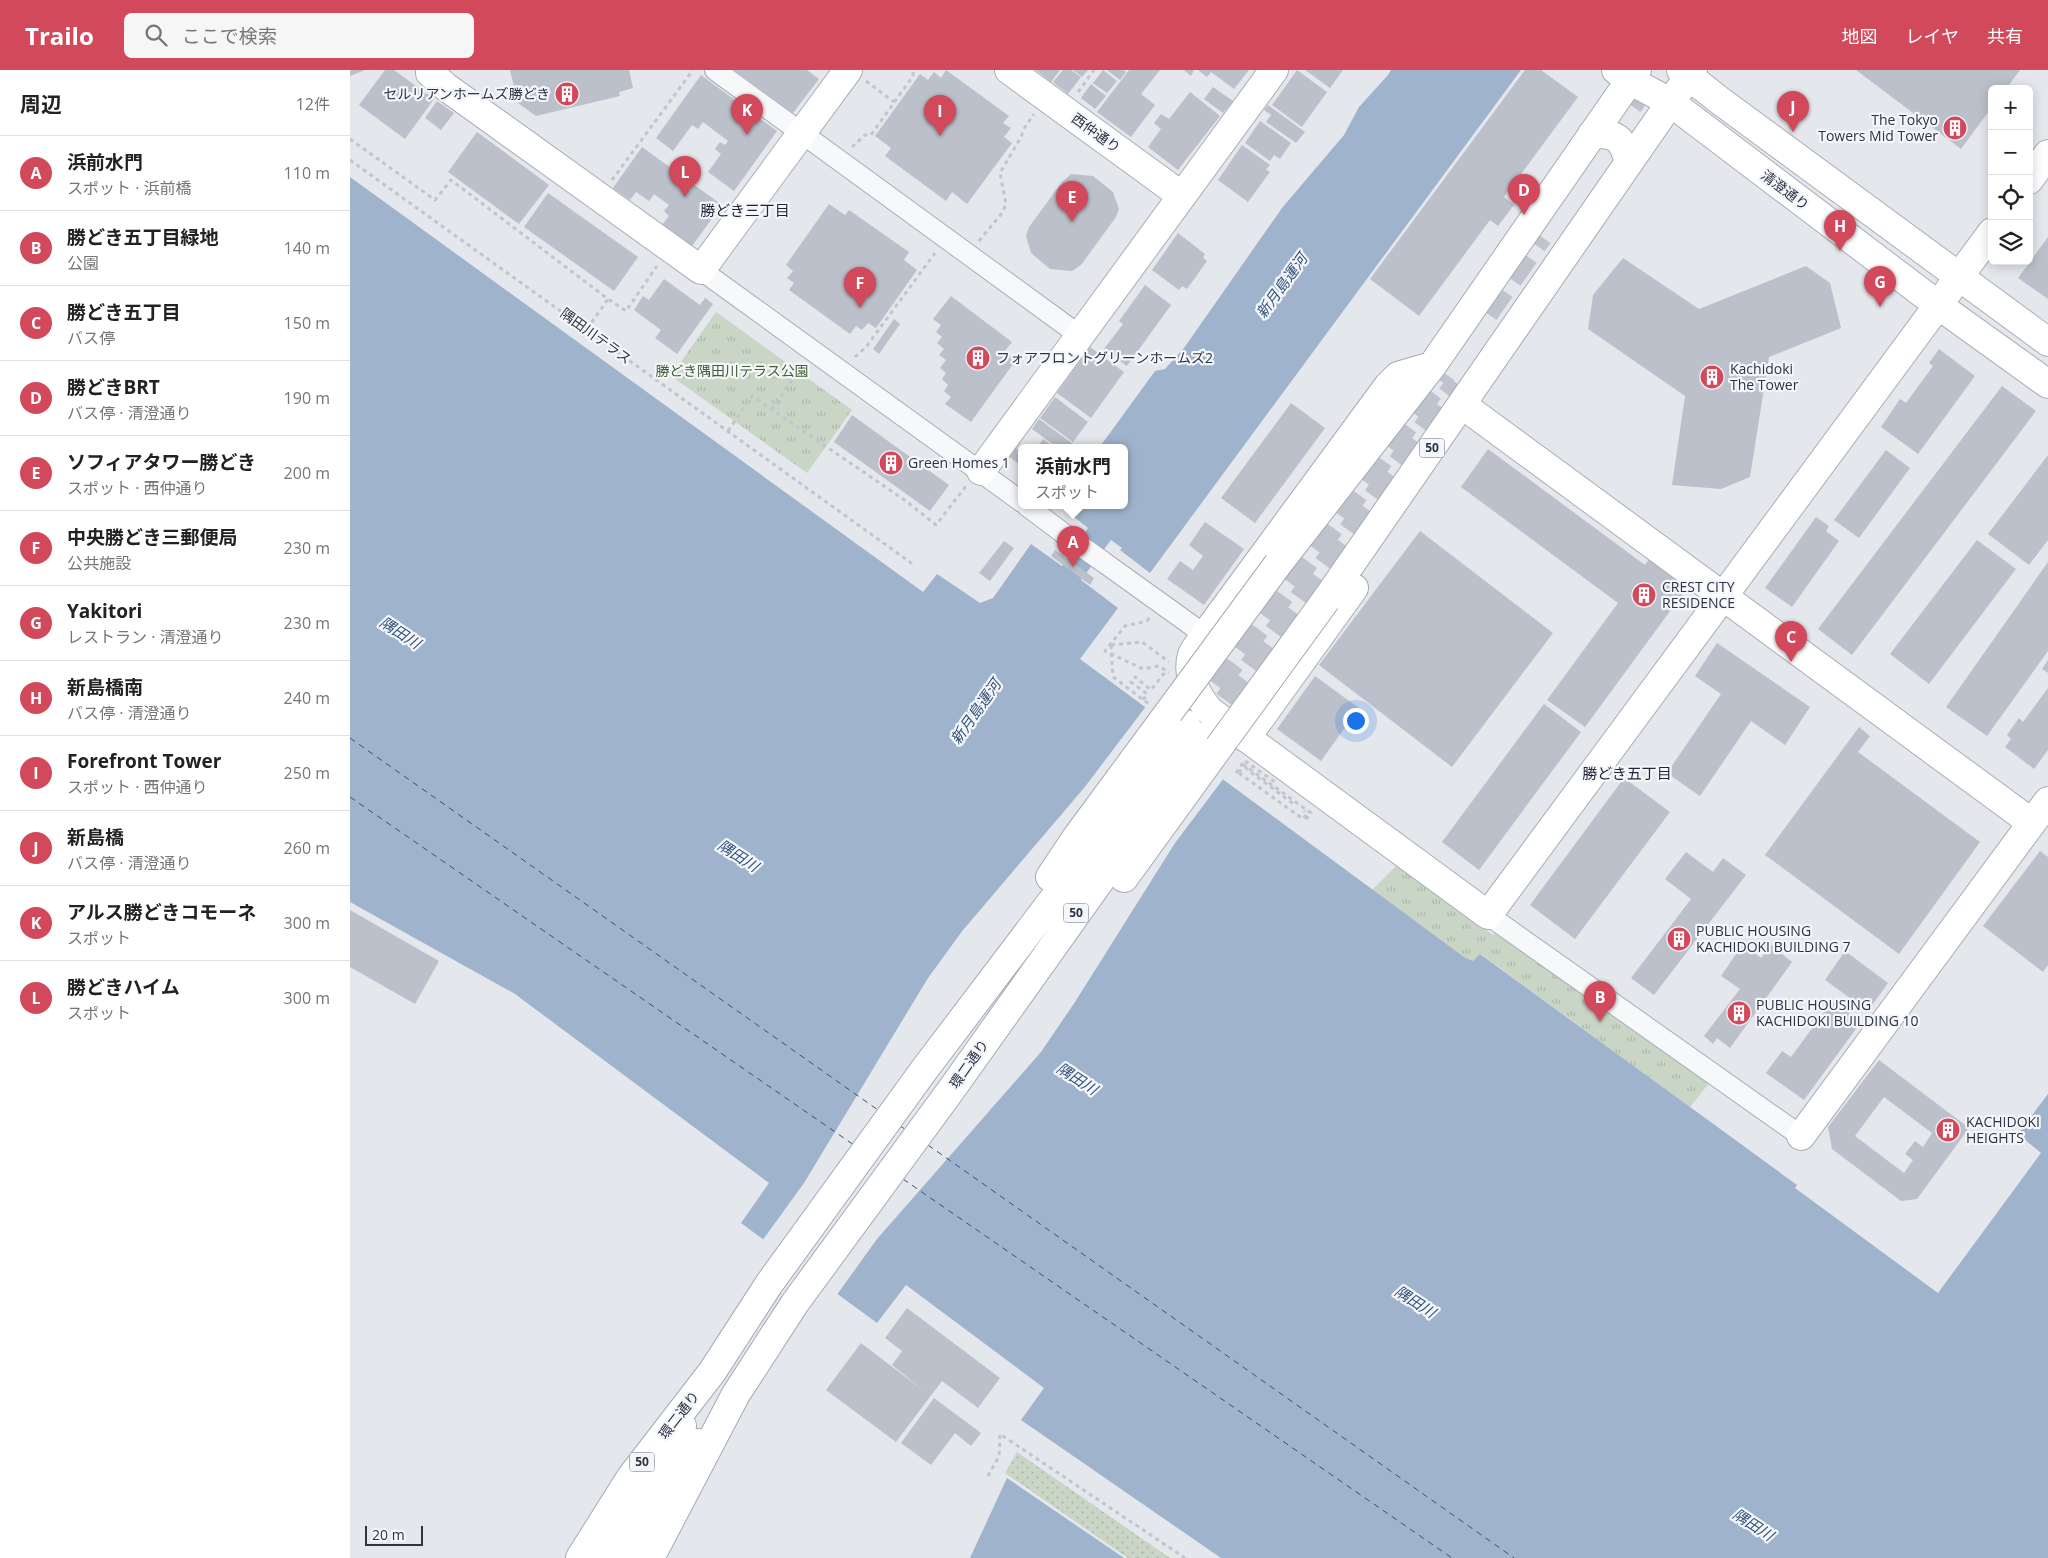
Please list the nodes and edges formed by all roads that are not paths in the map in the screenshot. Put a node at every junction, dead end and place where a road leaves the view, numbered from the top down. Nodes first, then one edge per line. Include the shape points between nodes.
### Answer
1 (430, 70) edge
2 (715, 70) edge
3 (1009, 70) edge
4 (1274, 70) edge
5 (1688, 72) edge
6 (854, 73) edge
7 (1627, 73) edge
8 (1670, 102) junction
9 (802, 133) junction
10 (1592, 134) junction
11 (2048, 154) edge
12 (1629, 162) junction
13 (2033, 175) edge
14 (1182, 196) junction
15 (1988, 238) edge
16 (701, 270) junction
17 (1960, 276) junction
18 (1539, 296) junction
19 (1938, 304) junction
20 (1079, 335) junction
21 (2048, 342) edge
22 (1432, 366) junction
23 (2048, 384) edge
24 (1468, 409) junction
25 (974, 479) junction
26 (1018, 500) edge
27 (1031, 509) edge
28 (1724, 595) junction
29 (1205, 635) junction
30 (1246, 738) junction
31 (2048, 801) edge
32 (2032, 822) junction
33 (1488, 915) junction
34 (924, 1070) junction
35 (951, 1090) junction
36 (1801, 1136) joint
37 (712, 1372) junction
38 (736, 1394) junction
39 (580, 1558) edge
40 (602, 1558) edge
41 (628, 1558) edge
42 (650, 1558) edge

1 - 16 main road via 446,87
2 - 9 street
3 - 14 main road, 西仲通り
4 - 14 main road
5 - 8 main road, 50
5 - 17 main road
6 - 9 main road
7 - 8 main road, 清澄通り
7 - 10 main road, 50
8 - 12 main road, 50
8 - 19 main road, 清澄通り
9 - 16 main road
9 - 20 street
10 - 12 main road via 1613,135 1620,139
10 - 22 main road, 50
11 - 13 main road
12 - 18 main road, 50
14 - 20 main road
15 - 17 main road
16 - 25 street
17 - 19 main road
17 - 21 main road
18 - 24 main road via 1510,350
18 - 35 main road, 50, bridge via 1326,600 1126,875
19 - 23 main road, 清澄通り
19 - 28 main road
20 - 25 main road
22 - 29 main road via 1398,376 1388,386
22 - 34 main road, 50, bridge via 1278,564 1076,838
24 - 28 main road
24 - 30 main road via 1360,580
25 - 26 street
27 - 29 street, bridge
28 - 32 main road
28 - 33 main road
29 - 30 main road via 1192,655 1191,669 1199,700
30 - 33 main road
31 - 32 main road
32 - 36 main road
33 - 36 street
34 - 35 main road, 環二通り / 50 via 1194,730
34 - 37 main road, 環二通り / 50 via 769,1284
35 - 38 main road, 環二通り / 50 via 795,1303
37 - 39 main road, 環二通り / 50 via 632,1476
37 - 40 main road, 環二通り
38 - 41 main road, 環二通り via 693,1452
38 - 42 main road, 環二通り / 50

